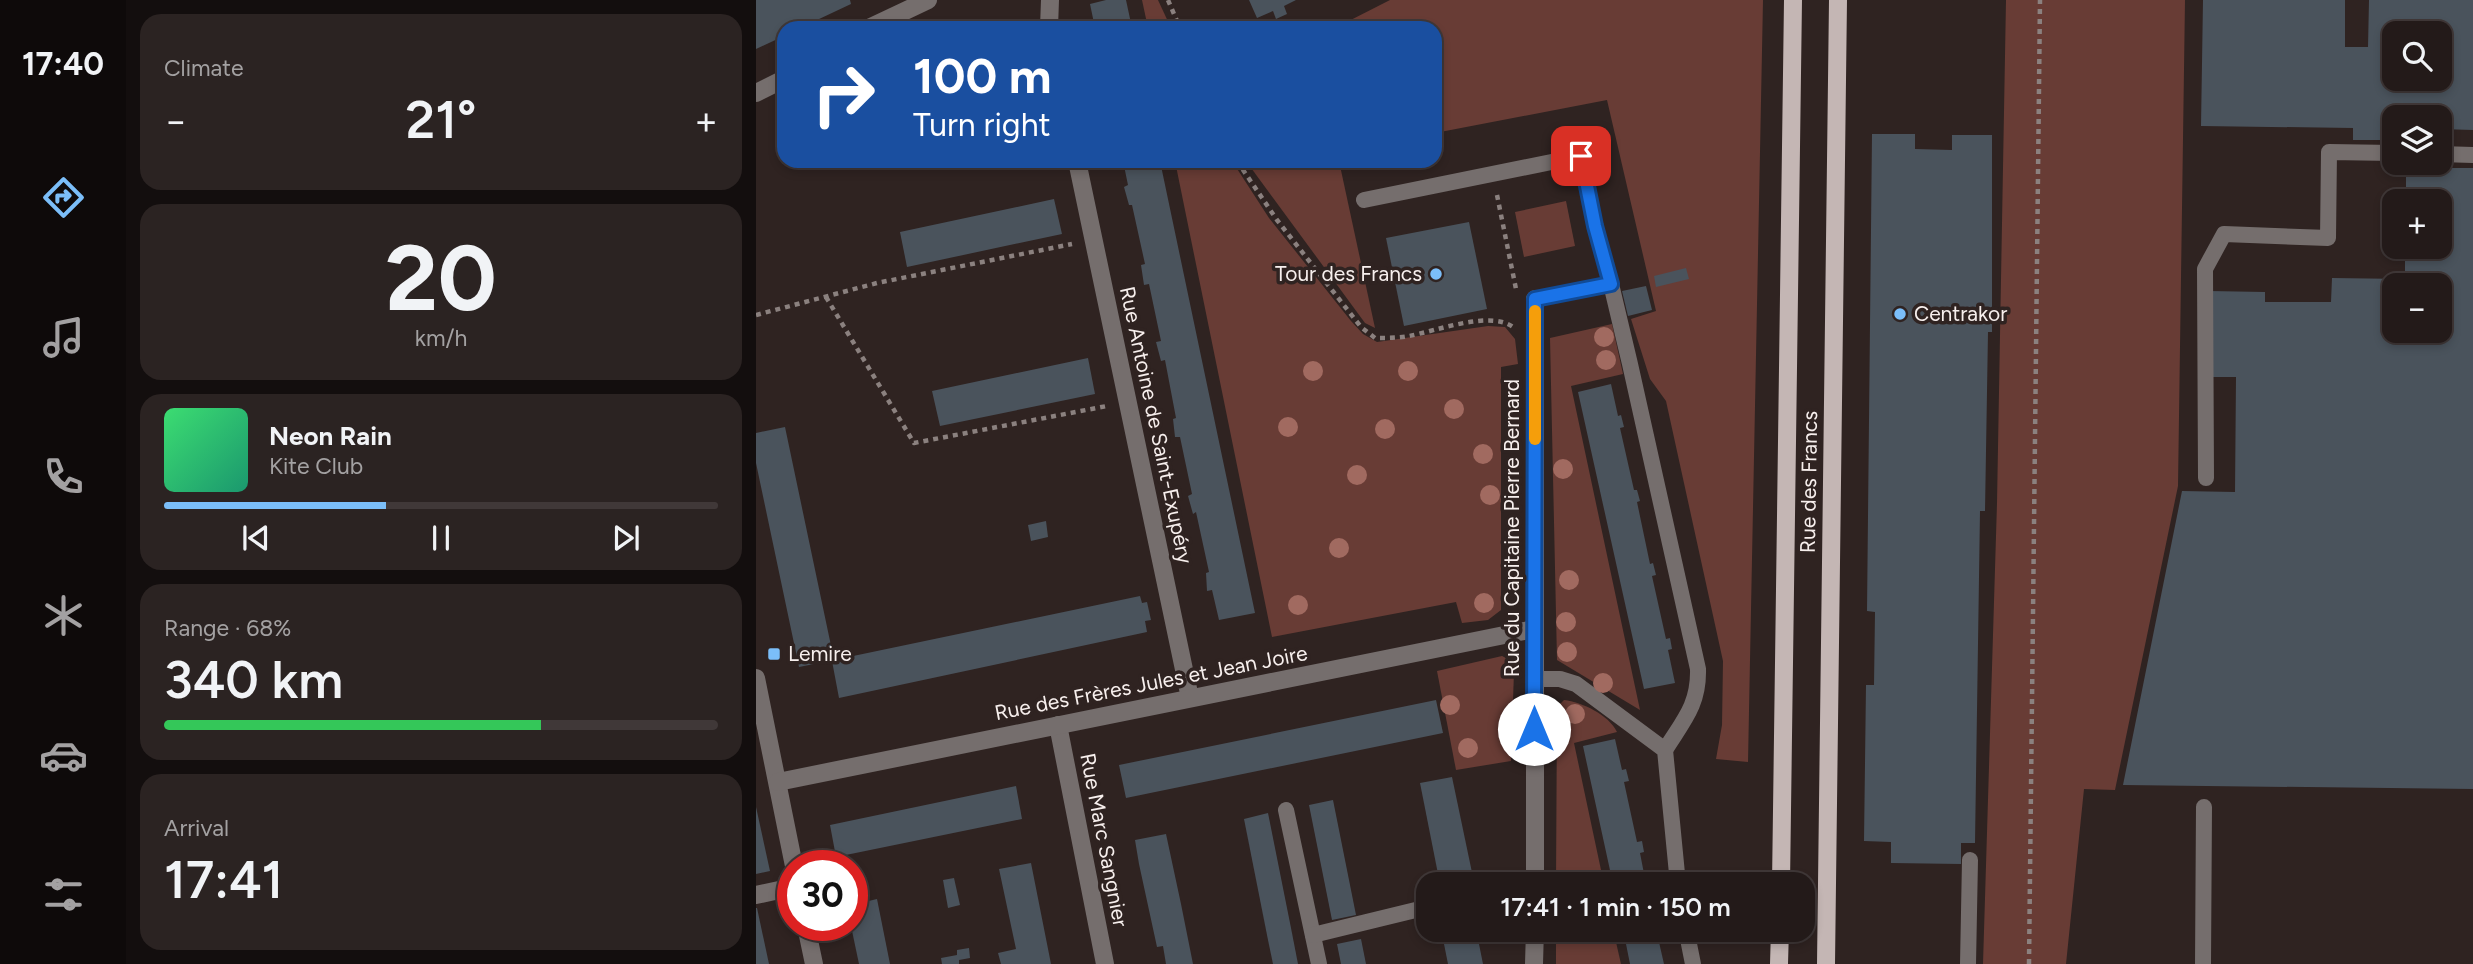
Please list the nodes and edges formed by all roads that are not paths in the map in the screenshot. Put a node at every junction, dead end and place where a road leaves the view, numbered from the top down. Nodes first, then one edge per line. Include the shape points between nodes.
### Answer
1 (928, 0) edge
2 (1050, 0) edge
3 (1793, 0) edge
4 (1838, 0) edge
5 (884, 21) edge
6 (1049, 21) edge
7 (777, 82) edge
8 (756, 93) edge
9 (2382, 153) edge
10 (2452, 154) edge
11 (2473, 155) edge
12 (1079, 168) edge
13 (1364, 200) dead end
14 (1611, 284) junction
15 (1527, 300) joint
16 (2206, 478) dead end
17 (1534, 629) junction
18 (756, 677) edge
19 (1534, 679) junction
20 (1190, 698) junction
21 (1058, 724) junction
22 (1665, 750) junction
23 (778, 782) junction
24 (2204, 807) dead end
25 (1286, 810) dead end
26 (791, 850) edge
27 (1969, 860) dead end
28 (1531, 872) edge
29 (1677, 872) edge
30 (1781, 872) edge
31 (777, 890) edge
32 (756, 895) edge
33 (1416, 910) edge
34 (1313, 935) junction
35 (809, 941) edge
36 (1535, 942) edge
37 (1689, 942) edge
38 (1780, 942) edge
39 (814, 964) edge
40 (1105, 964) edge
41 (1320, 964) edge
42 (1534, 964) edge
43 (1693, 964) edge
44 (1779, 964) edge
45 (1826, 964) edge
46 (1968, 964) edge
47 (2203, 964) edge

1 - 5 street
2 - 6 street
3 - 30 main road, Rue des Francs
4 - 45 main road, Rue des Francs
7 - 8 street
9 - 16 lane via 2329,152 2328,238 2224,234 2205,269
10 - 11 lane
12 - 20 street, Rue Antoine de Saint-Exupéry
13 - 14 lane via 1581,156
14 - 15 lane
14 - 22 lane via 1698,669 1695,701
15 - 17 street, Rue du Capitaine Pierre Bernard via 1535,333
17 - 19 street, Rue du Capitaine Pierre Bernard
17 - 20 street, Rue des Frères Jules et Jean Joire
18 - 23 street
19 - 22 lane via 1576,684
19 - 28 street, Rue du Capitaine Pierre Bernard
20 - 21 street, Rue des Frères Jules et Jean Joire
21 - 23 street, Rue des Frères Jules et Jean Joire
21 - 40 street, Rue Marc Sangnier
22 - 29 lane
23 - 26 street
24 - 47 lane
25 - 34 lane
27 - 46 lane
31 - 32 street
33 - 34 lane
34 - 41 lane
35 - 39 street
36 - 42 street
37 - 43 lane
38 - 44 main road

